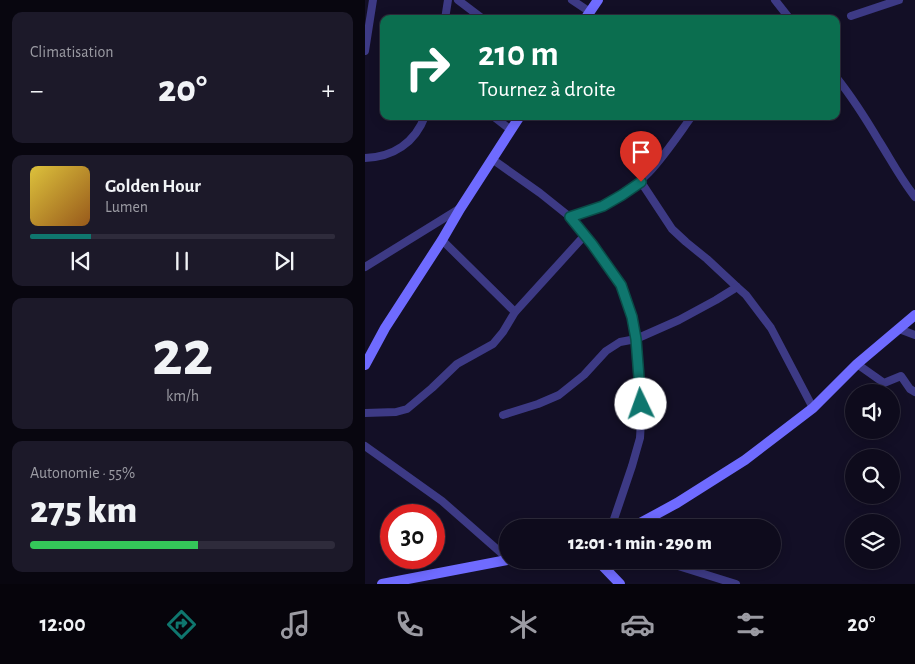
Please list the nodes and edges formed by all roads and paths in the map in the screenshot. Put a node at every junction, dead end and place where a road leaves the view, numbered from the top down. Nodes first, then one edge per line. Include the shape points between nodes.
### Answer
1 (373, 0) edge
2 (448, 0) edge
3 (458, 0) edge
4 (572, 0) edge
5 (598, 0) edge
6 (775, 0) edge
7 (899, 0) edge
8 (446, 15) edge
9 (478, 15) edge
10 (588, 15) edge
11 (787, 15) edge
12 (851, 16) dead end
13 (365, 50) edge
14 (840, 82) edge
15 (423, 120) edge
16 (498, 120) edge
17 (517, 120) edge
18 (689, 120) edge
19 (511, 130) junction
20 (365, 158) edge
21 (492, 159) junction
22 (641, 182) junction
23 (915, 197) edge
24 (460, 209) junction
25 (570, 217) junction
26 (585, 235) junction
27 (442, 240) junction
28 (365, 267) edge
29 (737, 286) junction
30 (515, 312) junction
31 (915, 315) edge
32 (899, 329) junction
33 (915, 335) edge
34 (636, 339) junction
35 (857, 364) junction
36 (365, 365) edge
37 (915, 392) edge
38 (813, 408) junction
39 (365, 414) edge
40 (503, 415) dead end
41 (365, 446) edge
42 (614, 519) edge
43 (648, 519) edge
44 (499, 552) edge
45 (499, 561) edge
46 (607, 569) edge
47 (688, 569) edge
48 (382, 584) edge
49 (619, 584) edge
50 (736, 584) edge

1 - 13 street
2 - 8 street
3 - 9 street
4 - 10 street
5 - 10 street
6 - 11 street
7 - 12 street
14 - 23 street
15 - 20 street via 418,131 404,145 381,157
16 - 19 street
17 - 19 street
18 - 22 street
19 - 21 street
21 - 24 street
21 - 25 street
22 - 25 street via 603,206
22 - 29 street via 672,229
24 - 27 street
24 - 28 street
25 - 26 street
26 - 30 street
26 - 34 street via 621,285
27 - 30 street
27 - 36 street
29 - 34 street via 679,320
29 - 38 street via 771,328
30 - 39 street via 493,344 457,364 407,409
31 - 32 street
32 - 33 street
32 - 35 street
34 - 40 street via 620,342 606,351 559,395
34 - 42 street via 640,438
35 - 37 street via 884,383 901,376
35 - 38 street
38 - 43 street via 739,465
41 - 44 street via 442,500
45 - 48 street
46 - 49 street
47 - 50 street

